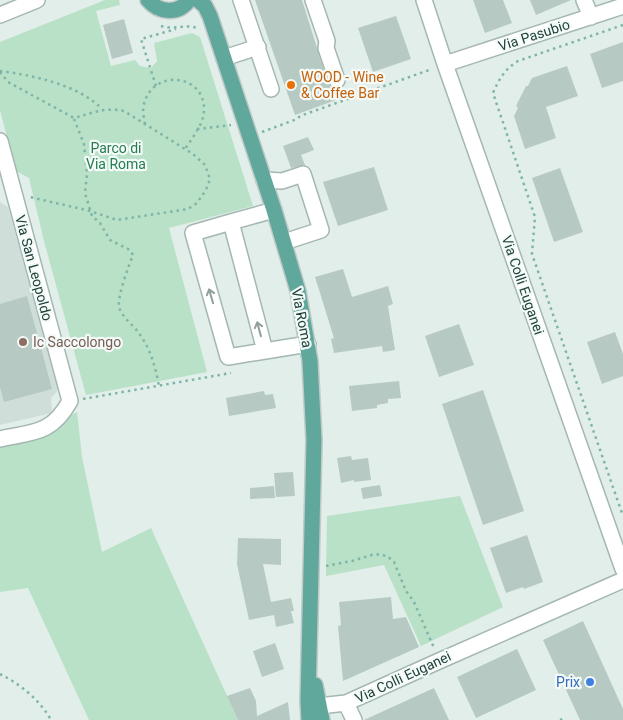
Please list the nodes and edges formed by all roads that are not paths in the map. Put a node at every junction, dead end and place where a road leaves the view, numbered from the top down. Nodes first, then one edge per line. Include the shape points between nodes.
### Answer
1 (37, 0) edge
2 (148, 0) edge
3 (190, 0) edge
4 (198, 0) edge
5 (241, 0) edge
6 (313, 0) edge
7 (424, 0) edge
8 (584, 0) edge
9 (623, 6) edge
10 (0, 15) edge
11 (591, 17) junction
12 (258, 47) junction
13 (224, 58) junction
14 (445, 64) junction
15 (337, 80) dead end
16 (271, 89) dead end
17 (0, 140) edge
18 (264, 180) junction
19 (274, 210) junction
20 (231, 222) junction
21 (284, 242) junction
22 (308, 344) junction
23 (265, 351) junction
24 (0, 439) edge
25 (623, 569) edge
26 (623, 580) edge
27 (309, 654) junction
28 (346, 704) junction
29 (321, 713) edge
30 (309, 720) edge
31 (354, 720) edge

1 - 10 street
2 - 3 main road via 153,6 168,11 182,7
4 - 13 main road, Via Roma via 210,16
5 - 12 street
6 - 15 street via 328,40 326,48
7 - 14 street, Via Colli Euganei
8 - 11 street
9 - 11 street, Via Pasubio
11 - 14 street, Via Pasubio
12 - 13 street
12 - 16 street
13 - 18 main road, Via Roma
14 - 25 street, Via Colli Euganei
17 - 24 street, Via San Leopoldo via 70,401 54,423 41,430
18 - 19 main road, Via Roma
18 - 21 street via 282,181 303,174 321,230
19 - 20 street
19 - 21 main road, Via Roma
23 -> 20 street
23 -> 20 street via 228,357 193,233
21 - 22 main road, Via Roma via 298,290
22 - 23 street
22 - 27 main road, Via Roma via 314,440
26 - 28 street, Via Colli Euganei
27 - 29 main road, Via Roma
27 - 30 main road, Via Roma
28 - 29 street, Via Colli Euganei
28 - 31 street

